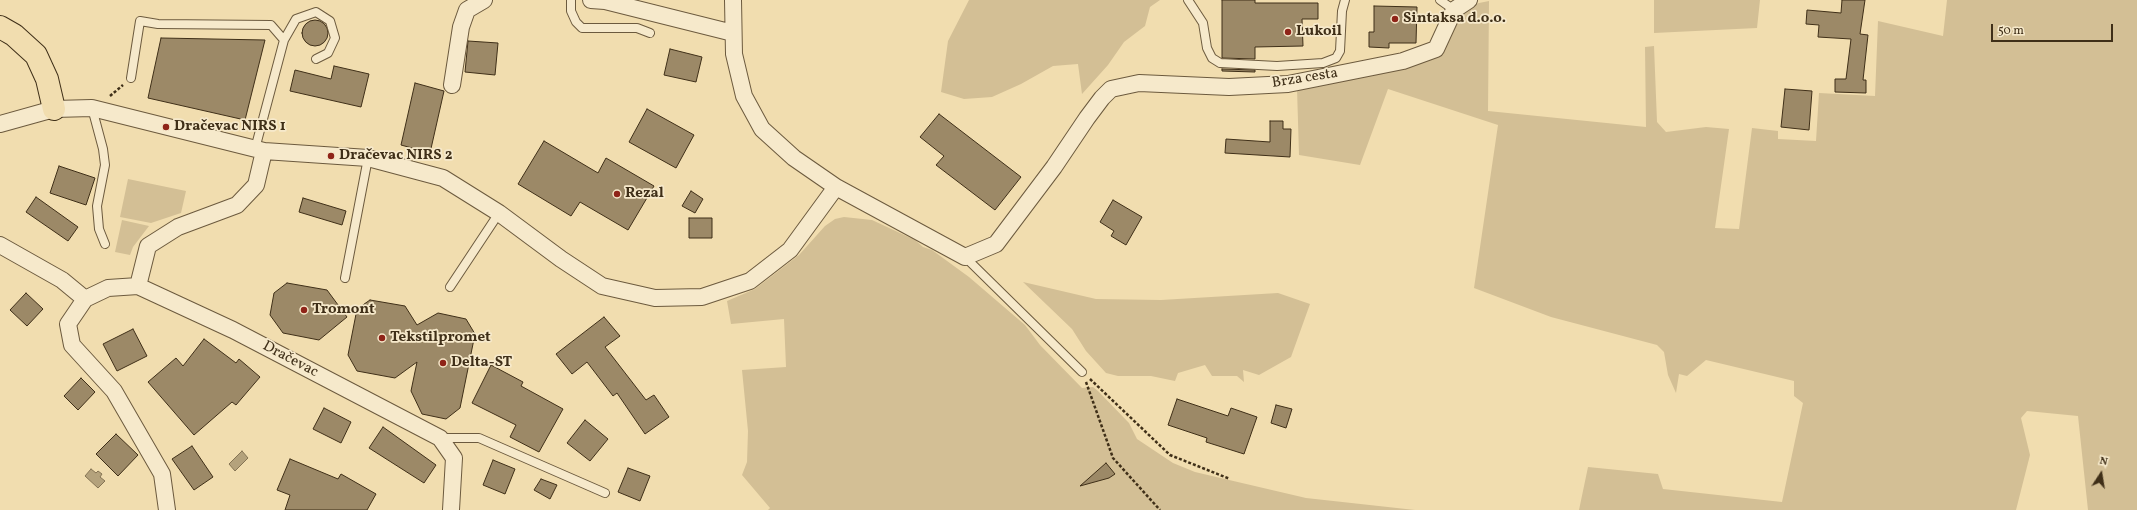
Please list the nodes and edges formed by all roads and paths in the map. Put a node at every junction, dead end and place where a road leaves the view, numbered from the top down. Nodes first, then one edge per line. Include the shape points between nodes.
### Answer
1 (484, 0) edge
2 (571, 0) edge
3 (591, 0) edge
4 (733, 0) edge
5 (1188, 0) edge
6 (1345, 0) edge
7 (1440, 0) edge
8 (1469, 0) edge
9 (1454, 10) junction
10 (0, 27) edge
11 (650, 33) dead end
12 (734, 33) junction
13 (284, 40) junction
14 (316, 58) dead end
15 (1336, 58) junction
16 (1339, 74) junction
17 (131, 78) joint
18 (452, 85) dead end
19 (93, 108) junction
20 (54, 109) junction
21 (0, 124) edge
22 (260, 150) junction
23 (368, 158) junction
24 (836, 187) junction
25 (499, 213) junction
26 (105, 244) dead end
27 (0, 245) edge
28 (965, 257) junction
29 (345, 278) dead end
30 (138, 286) junction
31 (450, 287) dead end
32 (85, 299) junction
33 (1082, 372) junction
34 (440, 438) junction
35 (1230, 479) dead end
36 (605, 493) dead end
37 (167, 510) edge
38 (451, 510) edge
39 (1160, 510) edge

1 - 18 street via 467,10 461,27
2 - 11 lane via 571,11 582,28 637,28
3 - 12 street via 605,1
4 - 12 street
5 - 15 lane via 1203,23 1209,53 1220,63 1277,66 1323,63
6 - 15 lane via 1340,51
7 - 9 lane
8 - 9 street
9 - 16 street, Brza cesta via 1436,48 1403,60
10 - 20 highway via 36,55 47,79
12 - 24 street via 734,54 744,96 762,129 794,158
13 - 14 lane via 296,19 316,12 330,21 335,38 328,53
13 - 17 lane via 271,25 158,24 140,21
13 - 22 lane
15 - 16 lane
16 - 28 street, Brza cesta via 1288,84 1229,87 1138,83 1111,89 996,244
17 - 19 path
19 - 20 street
19 - 22 street
19 - 26 lane via 105,166 98,206 99,228
20 - 21 street
22 - 23 street
22 - 30 street via 256,185 236,205 178,226 148,246
23 - 25 street via 443,178
23 - 29 lane
24 - 25 street via 790,250 750,281 702,297 654,298 602,286
24 - 28 street
25 - 31 lane
27 - 32 street via 62,280
28 - 33 lane
30 - 32 street, Dračevac via 108,288
30 - 34 street, Dračevac via 233,330
32 - 37 street via 68,324 72,345 114,391 162,474
33 - 35 path via 1170,455
33 - 39 path via 1113,458
34 - 36 lane, Dračevac via 479,438
34 - 38 street, Dračevac via 454,458

